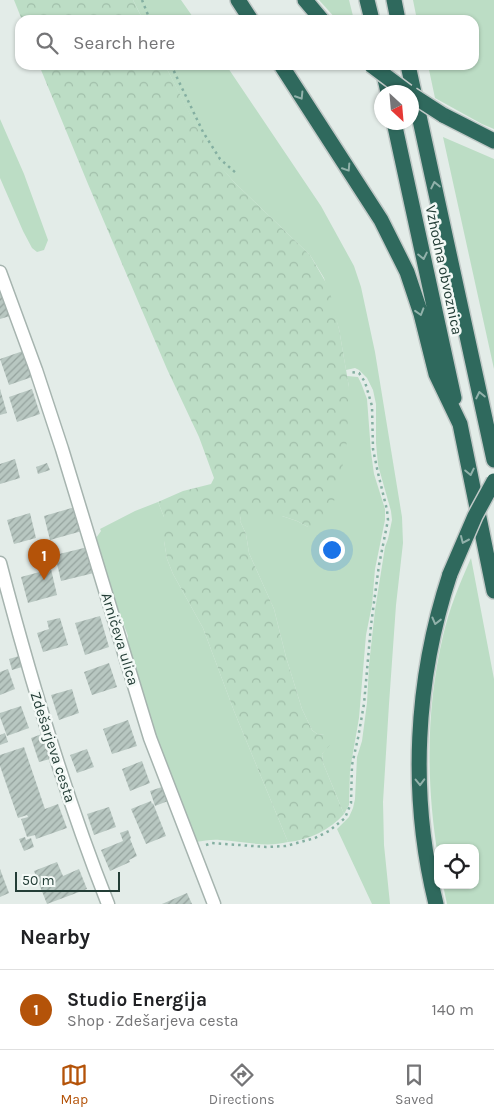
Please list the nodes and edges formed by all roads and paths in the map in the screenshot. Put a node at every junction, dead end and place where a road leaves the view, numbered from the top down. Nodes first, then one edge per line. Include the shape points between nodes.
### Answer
1 (142, 0) edge
2 (238, 0) edge
3 (305, 0) edge
4 (367, 0) edge
5 (394, 0) edge
6 (148, 15) edge
7 (248, 15) edge
8 (318, 15) edge
9 (371, 15) edge
10 (397, 15) edge
11 (173, 70) edge
12 (284, 70) edge
13 (378, 70) edge
14 (383, 70) edge
15 (409, 70) edge
16 (386, 85) edge
17 (398, 85) edge
18 (419, 100) edge
19 (396, 130) edge
20 (494, 141) edge
21 (236, 173) dead end
22 (0, 272) edge
23 (350, 372) dead end
24 (460, 424) junction
25 (494, 460) edge
26 (494, 481) edge
27 (0, 562) edge
28 (494, 591) edge
29 (192, 849) junction
30 (108, 904) edge
31 (214, 904) edge
32 (436, 904) edge

1 - 6 path
2 - 7 highway
3 - 8 highway
4 - 9 highway
5 - 10 highway
11 - 21 path via 203,132 220,159
12 -> 24 highway via 370,202 407,272 436,374
13 - 17 highway, bridge
14 - 16 highway
25 -> 15 highway
18 - 20 highway, bridge
19 -> 24 highway, Vzhodna obvoznica
22 - 29 street, Arničeva ulica via 36,370 150,738
23 - 29 path via 362,378 369,395 373,449 388,510 371,625 364,704 352,765 351,803 345,818 315,838 286,846 212,843
24 -> 28 highway
26 -> 32 highway, bridge via 474,516 450,574 425,676 420,789 422,826
27 - 30 street, Zdešarjeva cesta via 68,796
29 - 31 street, Arničeva ulica

